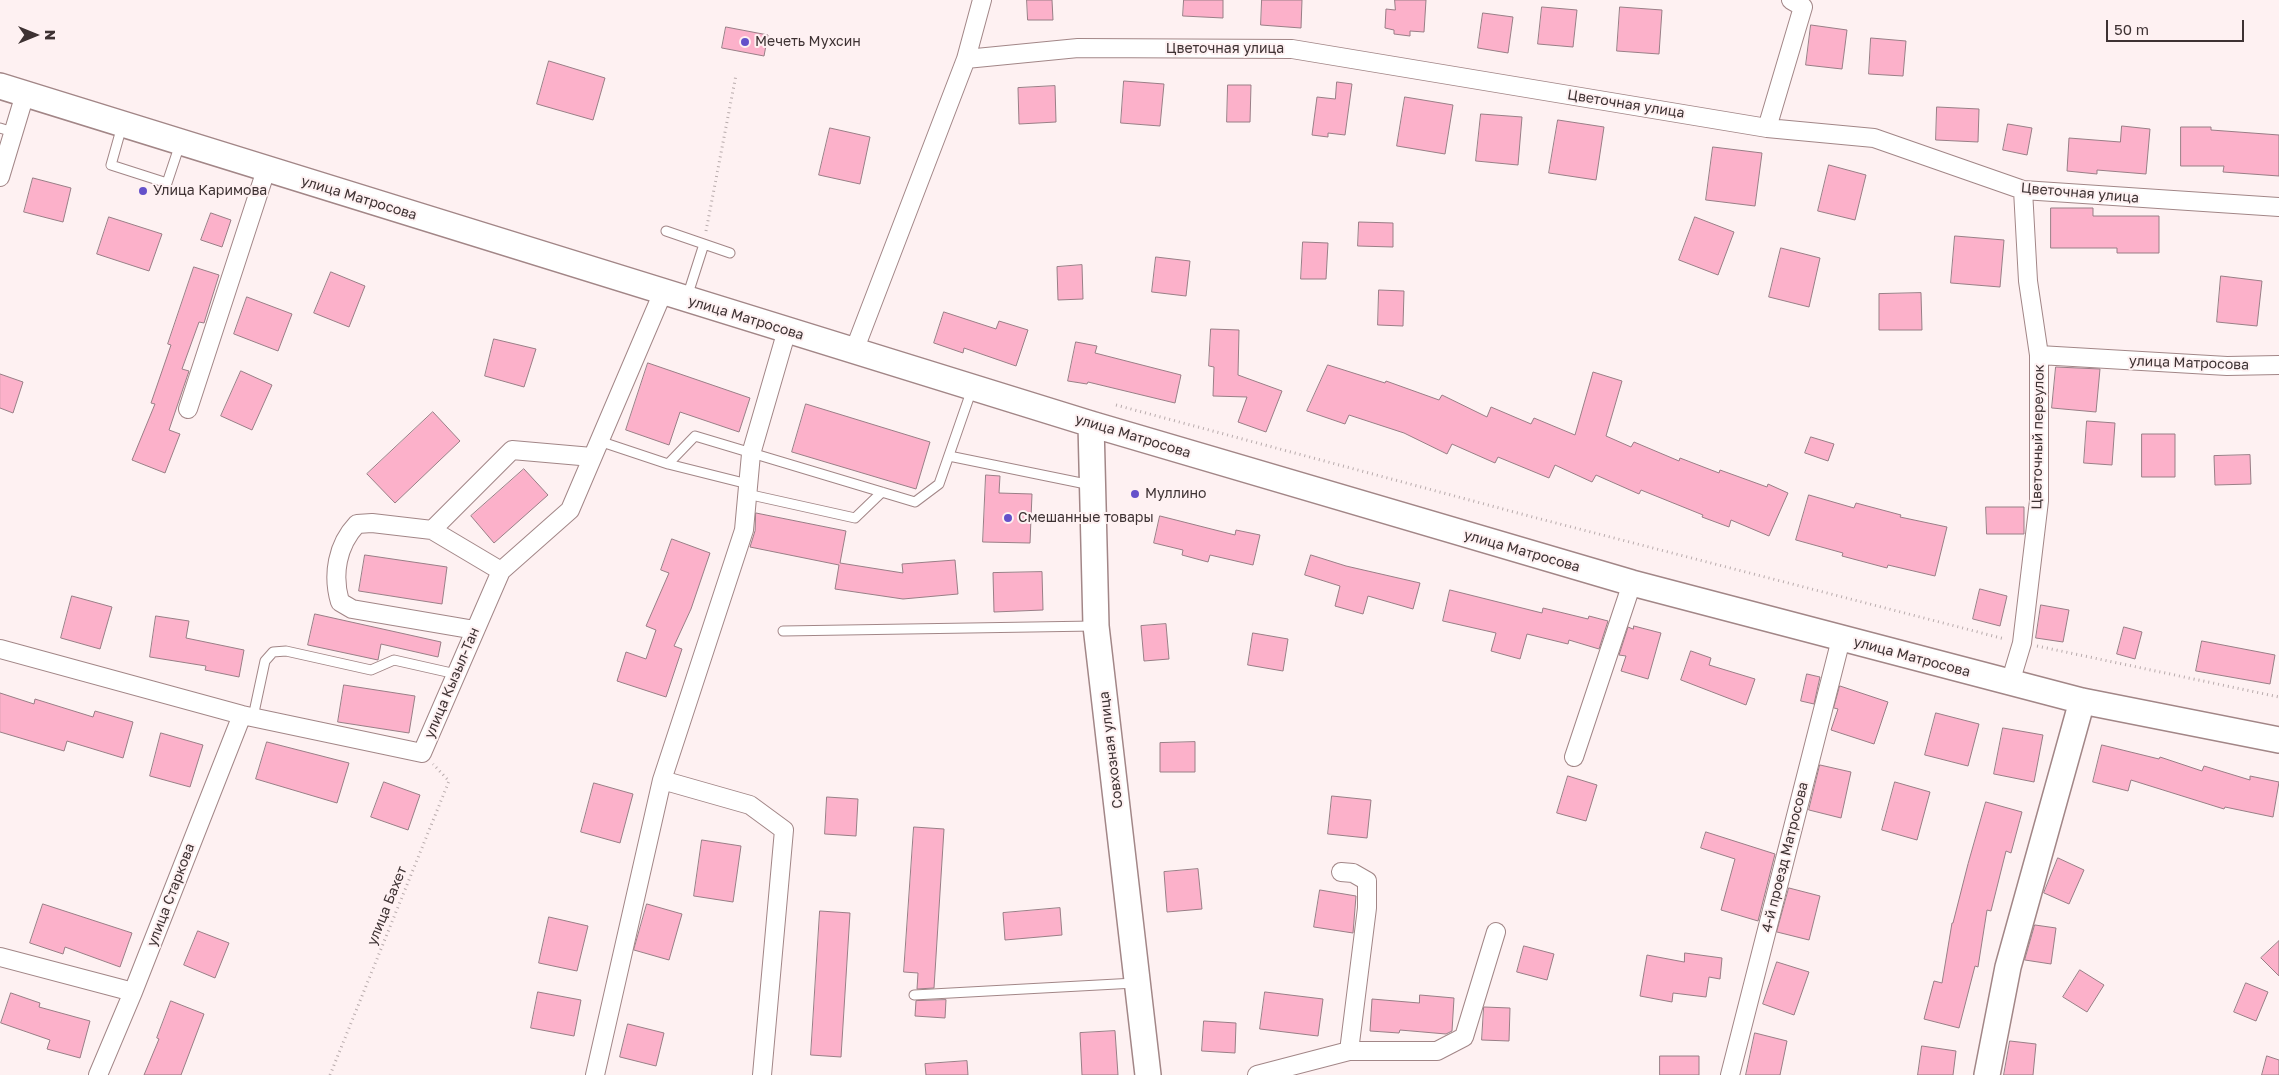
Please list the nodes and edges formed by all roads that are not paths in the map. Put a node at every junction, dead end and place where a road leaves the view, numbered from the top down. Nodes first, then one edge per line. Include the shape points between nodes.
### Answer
1 (982, 0) edge
2 (1791, 0) edge
3 (966, 59) junction
4 (0, 86) edge
5 (25, 94) junction
6 (122, 125) junction
7 (1768, 128) junction
8 (7, 130) edge
9 (180, 143) junction
10 (266, 170) junction
11 (0, 177) edge
12 (2023, 190) junction
13 (2279, 207) edge
14 (666, 231) dead end
15 (704, 244) junction
16 (730, 253) dead end
17 (675, 296) junction
18 (787, 330) junction
19 (854, 351) junction
20 (2040, 355) junction
21 (2279, 365) edge
22 (973, 388) junction
23 (188, 409) dead end
24 (1092, 424) junction
25 (599, 441) junction
26 (750, 454) junction
27 (949, 456) junction
28 (592, 457) junction
29 (668, 464) junction
30 (1093, 486) junction
31 (748, 489) junction
32 (882, 492) junction
33 (432, 530) junction
34 (501, 571) junction
35 (1632, 583) junction
36 (1096, 626) junction
37 (475, 630) junction
38 (783, 631) dead end
39 (1841, 638) junction
40 (0, 649) edge
41 (456, 674) junction
42 (2010, 683) junction
43 (2082, 701) junction
44 (248, 716) junction
45 (2279, 740) edge
46 (1574, 757) dead end
47 (662, 780) junction
48 (1341, 872) dead end
49 (1496, 932) dead end
50 (0, 957) edge
51 (1137, 983) junction
52 (133, 992) junction
53 (914, 995) dead end
54 (1349, 1051) junction
55 (98, 1075) edge
56 (594, 1075) edge
57 (762, 1075) edge
58 (1148, 1075) edge
59 (1257, 1075) edge
60 (1730, 1075) edge
61 (1987, 1075) edge

1 - 3 street
2 - 7 street via 1803,7
3 - 7 street, Цветочная улица via 1078,48 1292,49
3 - 19 street
4 - 5 main road, улица Матросова
5 - 6 main road, улица Матросова
5 - 8 street
6 - 9 main road, улица Матросова
6 - 9 lane via 111,165 167,183
7 - 12 street, Цветочная улица via 1874,138
8 - 11 street
9 - 10 main road, улица Матросова
10 - 17 main road, улица Матросова
10 - 23 street
12 - 13 street, Цветочная улица
12 - 20 street, Цветочный переулок via 2028,282
14 - 15 lane
15 - 16 lane
15 - 17 lane
17 - 18 main road, улица Матросова
17 - 25 street, улица Кызыл-Тан
18 - 19 main road, улица Матросова
18 - 26 street
19 - 22 main road, улица Матросова
20 - 21 street, улица Матросова via 2227,366
20 - 42 street, Цветочный переулок via 2039,501 2022,643
22 - 24 main road, улица Матросова
22 - 27 lane
24 - 30 main road, Совхозная улица
24 - 35 main road, улица Матросова
25 - 28 street, улица Кызыл-Тан
25 - 29 lane
26 - 29 lane via 695,436
26 - 31 street
26 - 32 lane
27 - 30 lane
27 - 32 lane via 939,484 915,502
28 - 33 street via 512,450
28 - 34 street, улица Кызыл-Тан via 570,510
29 - 31 lane
30 - 36 main road, Совхозная улица
31 - 32 lane via 855,518
31 - 47 street via 744,530
33 - 34 street
33 - 37 street via 357,524 341,548 336,587 340,602 352,610
34 - 37 street, улица Кызыл-Тан
35 - 39 main road, улица Матросова
35 - 46 street
36 - 38 lane
36 - 51 main road, Совхозная улица
37 - 41 street, улица Кызыл-Тан
39 - 42 main road, улица Матросова
39 - 60 street, 4-й проезд Матросова
40 - 44 street, улица Кызыл-Тан
41 - 44 lane via 394,660 371,670 286,650 273,652 265,661
41 - 44 street, улица Кызыл-Тан via 422,753
42 - 43 main road, улица Матросова
43 - 45 main road, улица Матросова
43 - 61 main road via 2008,968
44 - 52 street, улица Старкова
47 - 56 street
47 - 57 street via 750,805 784,830
48 - 54 street via 1353,873 1366,881 1368,908
49 - 54 street via 1464,1037 1437,1051
50 - 52 street
51 - 53 lane
51 - 58 main road, Совхозная улица
52 - 55 street, улица Старкова
54 - 59 street

